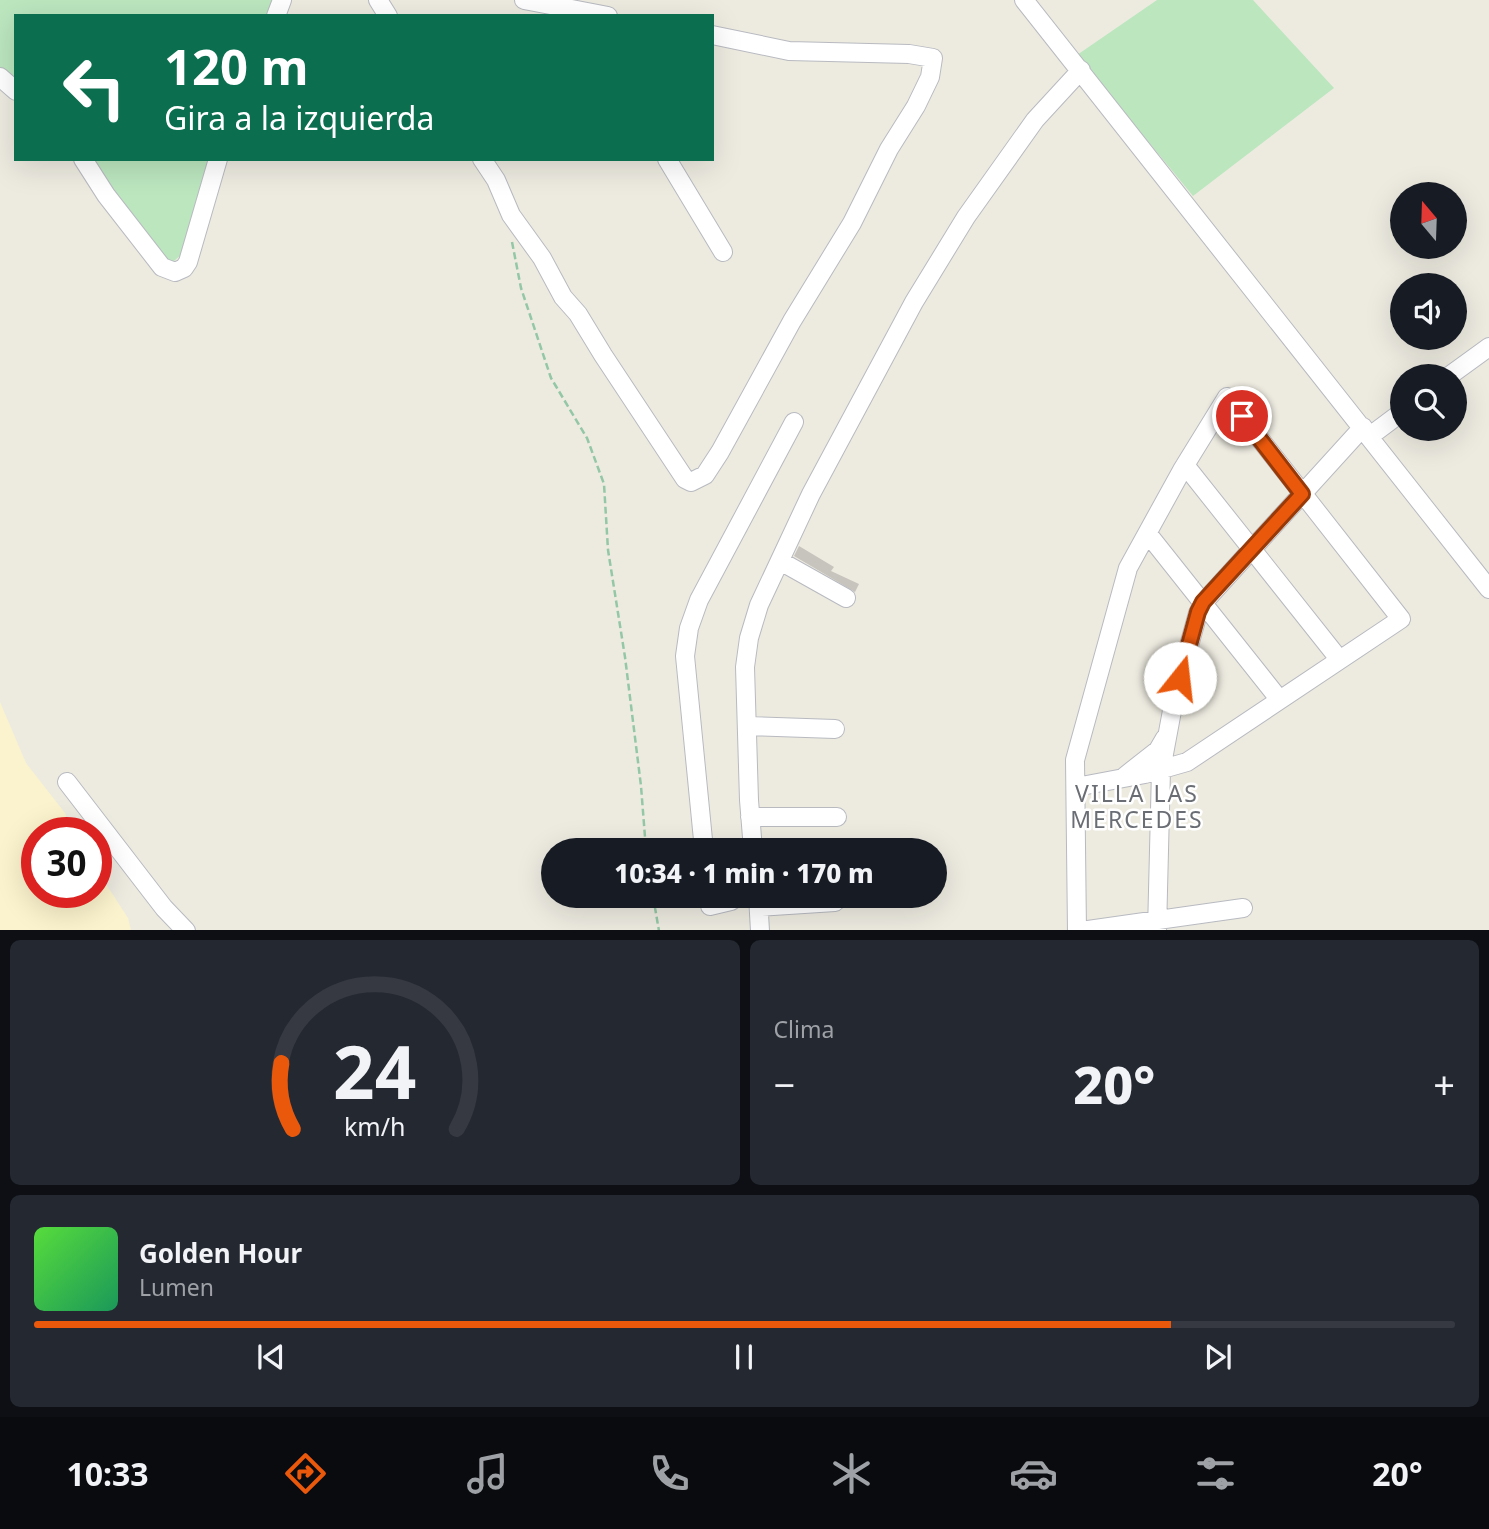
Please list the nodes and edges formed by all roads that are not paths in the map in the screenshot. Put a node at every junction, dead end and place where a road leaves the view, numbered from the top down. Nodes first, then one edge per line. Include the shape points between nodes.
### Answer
1 (524, 0) edge
2 (1024, 0) edge
3 (574, 13) edge
4 (714, 35) edge
5 (1081, 70) junction
6 (0, 77) edge
7 (14, 89) edge
8 (84, 161) edge
9 (217, 161) edge
10 (483, 161) edge
11 (668, 161) edge
12 (723, 252) dead end
13 (1489, 347) edge
14 (1466, 364) edge
15 (1390, 418) edge
16 (794, 422) dead end
17 (1366, 431) junction
18 (1185, 465) junction
19 (1302, 494) junction
20 (1148, 534) junction
21 (1252, 549) junction
22 (780, 561) junction
23 (1489, 589) edge
24 (846, 598) dead end
25 (1203, 602) junction
26 (1339, 659) junction
27 (1279, 699) junction
28 (747, 726) junction
29 (835, 729) dead end
30 (1167, 736) junction
31 (1161, 770) junction
32 (1119, 779) junction
33 (67, 782) dead end
34 (1076, 787) junction
35 (750, 817) junction
36 (837, 817) dead end
37 (703, 838) edge
38 (752, 838) edge
39 (758, 908) edge
40 (1243, 908) dead end
41 (1156, 927) edge
42 (186, 930) edge
43 (760, 930) edge
44 (1079, 930) edge

1 - 3 street
2 - 5 street
4 - 10 street via 789,51 909,54 933,58 933,63 916,106 852,223 705,475 691,482 685,479 563,297
5 - 17 street
5 - 22 street via 1035,120 966,217 914,302
6 - 7 street
8 - 9 street via 162,267 175,272 188,262
11 - 12 street
13 - 14 street
15 - 17 street
16 - 37 street via 699,600 689,628 685,656
17 - 19 street
17 - 23 street
18 - 19 street via 1227,397
18 - 20 street
18 - 21 street
19 - 21 street
19 - 26 street via 1401,619
20 - 25 street
20 - 34 street via 1128,568 1078,743
21 - 25 street
21 - 26 street
22 - 24 street
22 - 28 street via 749,638
25 - 27 street
25 - 30 street
26 - 27 street
27 - 31 street via 1187,762
28 - 29 street
28 - 35 street
30 - 31 street
30 - 32 street via 1158,750
31 - 32 street
31 - 41 street
32 - 34 street
33 - 42 street
34 - 44 street
35 - 36 street
35 - 38 street
39 - 43 street
40 - 41 street
41 - 44 street

